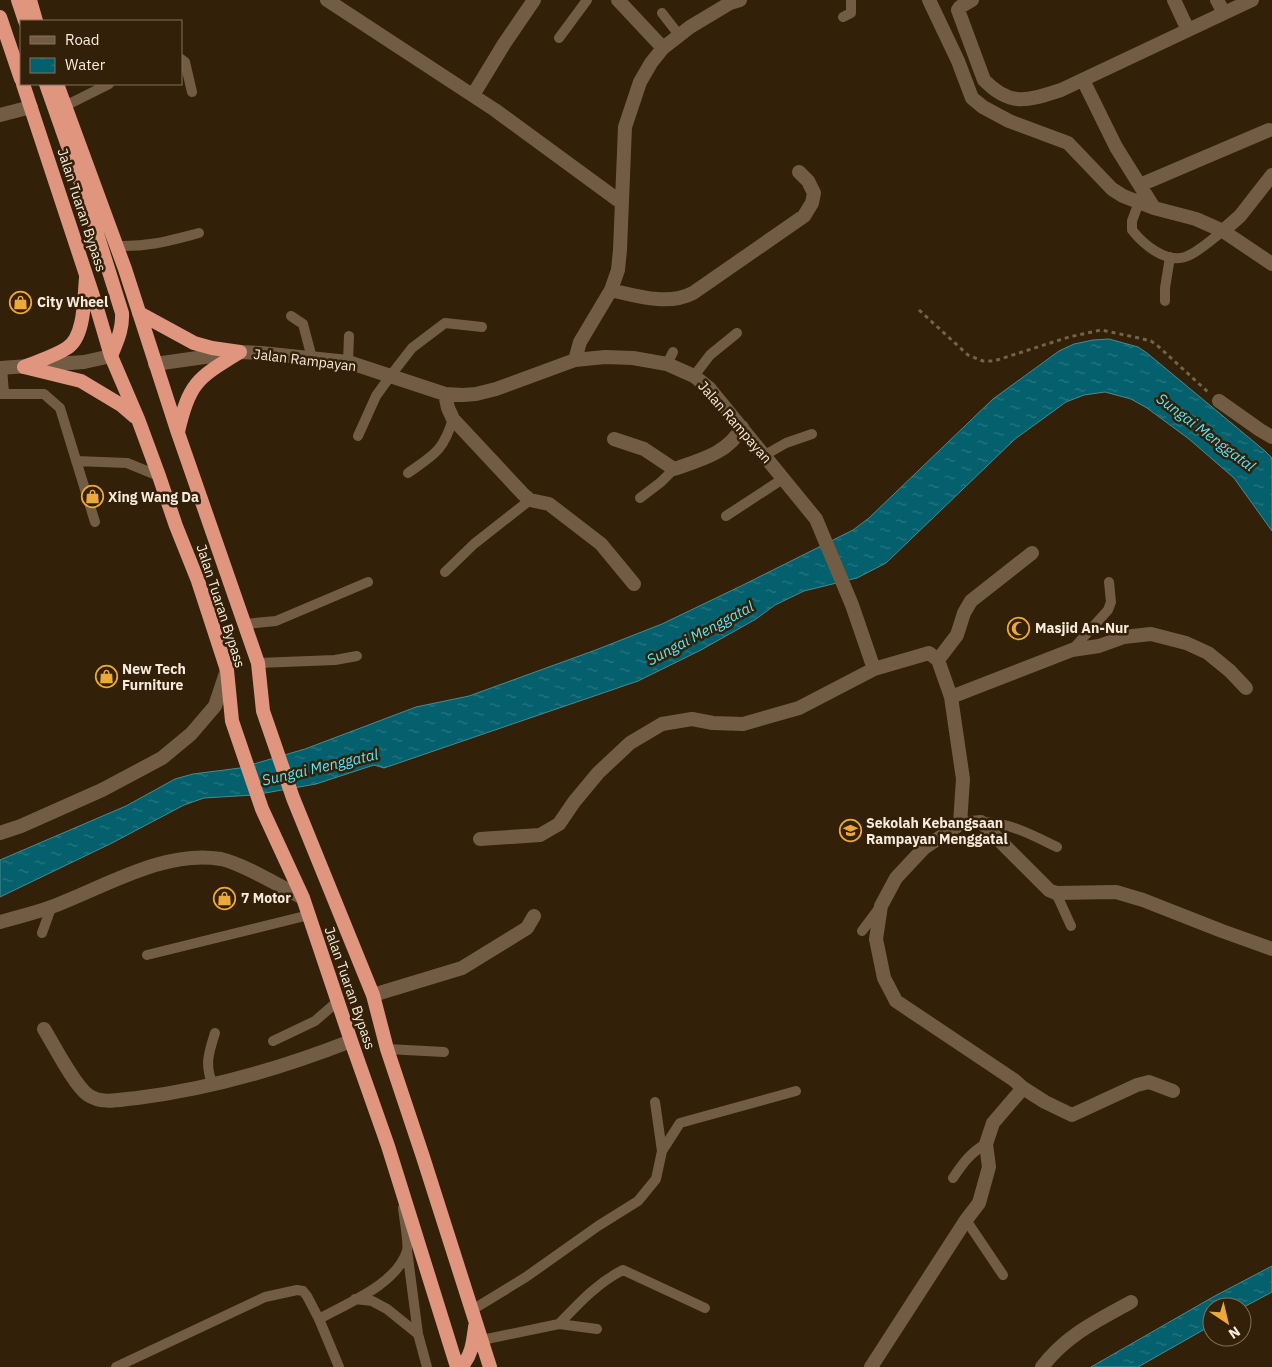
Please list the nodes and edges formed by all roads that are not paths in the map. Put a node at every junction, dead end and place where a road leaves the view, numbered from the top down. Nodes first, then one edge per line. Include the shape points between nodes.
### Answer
1 (18, 0) edge
2 (30, 0) edge
3 (327, 0) edge
4 (534, 0) edge
5 (587, 0) edge
6 (618, 0) edge
7 (851, 0) edge
8 (929, 0) edge
9 (972, 0) edge
10 (1174, 0) edge
11 (1218, 0) edge
12 (1252, 0) edge
13 (733, 1) edge
14 (662, 13) dead end
15 (1224, 13) junction
16 (0, 17) edge
17 (843, 17) dead end
18 (25, 20) edge
19 (36, 20) edge
20 (1188, 30) junction
21 (679, 35) junction
22 (558, 38) dead end
23 (663, 48) junction
24 (182, 60) edge
25 (20, 76) edge
26 (1082, 80) junction
27 (23, 85) edge
28 (46, 85) edge
29 (58, 85) edge
30 (108, 85) edge
31 (192, 92) dead end
32 (473, 95) junction
33 (65, 106) junction
34 (31, 107) junction
35 (0, 116) edge
36 (1268, 130) dead end
37 (799, 172) dead end
38 (1272, 175) edge
39 (1140, 185) junction
40 (1139, 202) junction
41 (622, 203) junction
42 (1154, 208) junction
43 (1223, 231) junction
44 (199, 233) dead end
45 (117, 246) junction
46 (1170, 257) junction
47 (1272, 264) edge
48 (86, 274) junction
49 (611, 290) junction
50 (1165, 301) dead end
51 (139, 313) junction
52 (291, 316) dead end
53 (482, 327) dead end
54 (737, 333) dead end
55 (349, 336) dead end
56 (240, 352) junction
57 (111, 356) junction
58 (312, 358) junction
59 (575, 360) junction
60 (348, 362) junction
61 (155, 364) junction
62 (24, 367) junction
63 (1, 368) edge
64 (391, 375) junction
65 (694, 376) junction
66 (2, 394) edge
67 (446, 394) junction
68 (1219, 401) road end
69 (453, 418) junction
70 (138, 419) junction
71 (742, 427) junction
72 (178, 434) junction
73 (812, 434) dead end
74 (358, 436) dead end
75 (1272, 437) edge
76 (614, 439) dead end
77 (765, 455) junction
78 (76, 461) junction
79 (674, 469) junction
80 (408, 473) dead end
81 (159, 476) junction
82 (784, 478) junction
83 (640, 498) dead end
84 (530, 500) junction
85 (726, 516) dead end
86 (95, 522) dead end
87 (1032, 553) dead end
88 (446, 572) dead end
89 (368, 582) dead end
90 (1109, 582) dead end
91 (634, 584) dead end
92 (245, 624) junction
93 (1072, 650) junction
94 (357, 656) dead end
95 (938, 660) junction
96 (258, 663) junction
97 (874, 669) junction
98 (227, 670) junction
99 (1246, 688) dead end
100 (951, 697) junction
101 (981, 822) junction
102 (960, 824) junction
103 (0, 833) edge
104 (480, 839) dead end
105 (1057, 847) dead end
106 (1056, 893) junction
107 (303, 898) junction
108 (881, 906) junction
109 (51, 908) junction
110 (309, 915) junction
111 (534, 916) dead end
112 (0, 922) edge
113 (1071, 926) dead end
114 (862, 931) dead end
115 (42, 932) dead end
116 (1272, 949) edge
117 (148, 955) dead end
118 (373, 995) junction
119 (338, 1001) junction
120 (44, 1029) dead end
121 (215, 1033) dead end
122 (273, 1041) dead end
123 (351, 1041) junction
124 (387, 1049) junction
125 (444, 1052) dead end
126 (213, 1085) junction
127 (1023, 1088) junction
128 (796, 1091) dead end
129 (1174, 1091) dead end
130 (655, 1102) dead end
131 (986, 1144) junction
132 (662, 1151) junction
133 (954, 1178) dead end
134 (402, 1190) junction
135 (966, 1220) junction
136 (407, 1250) junction
137 (1003, 1275) dead end
138 (355, 1299) junction
139 (1132, 1302) dead end
140 (705, 1308) dead end
141 (472, 1310) junction
142 (319, 1319) junction
143 (476, 1323) junction
144 (560, 1324) junction
145 (597, 1328) dead end
146 (418, 1334) junction
147 (482, 1340) junction
148 (116, 1367) edge
149 (339, 1367) edge
150 (427, 1367) edge
151 (457, 1367) edge
152 (461, 1367) edge
153 (490, 1367) edge
154 (872, 1367) edge
155 (1042, 1367) edge

1 - 18 highway
2 - 19 highway
3 - 32 street
4 - 32 street
5 - 22 lane
6 - 23 street
7 - 17 lane via 851,13
8 - 40 street via 972,98 999,116 1068,143 1112,189
9 - 26 street via 958,10 984,80 993,88 1012,98 1032,99
10 - 20 street
11 - 15 street
12 - 15 street
13 - 21 street
14 - 21 lane
15 - 20 street
16 - 25 highway
20 - 26 street
21 - 23 street
23 - 41 street via 640,82 625,127
24 - 31 lane
26 - 39 street via 1116,147
27 - 34 highway, Jalan Tuaran Bypass
28 - 57 highway via 122,312 120,333
29 - 33 highway, Jalan Tuaran Bypass
30 - 33 lane
32 - 41 street
33 - 45 highway, Jalan Tuaran Bypass
34 - 35 street
34 - 48 highway, Jalan Tuaran Bypass
36 - 39 street
37 - 49 street via 814,193 804,216 693,293 674,300
38 - 43 street via 1240,216
39 - 42 street
40 - 42 street
40 - 46 lane via 1132,230 1148,247
41 - 49 street via 618,270
42 - 43 street via 1196,219
43 - 46 lane via 1184,258
43 - 47 street
44 - 45 lane via 152,245
45 - 51 highway, Jalan Tuaran Bypass
46 - 50 lane
48 - 57 highway, Jalan Tuaran Bypass
48 - 62 highway via 81,323 75,341 68,348
49 - 59 street via 580,342
51 - 56 highway via 194,343
51 - 61 highway, Jalan Tuaran Bypass
52 - 58 lane via 303,324
53 - 64 lane via 445,323 412,348
54 - 65 lane via 710,355
55 - 60 lane
56 - 58 street, Jalan Rampayan
56 - 61 street, Jalan Rampayan
56 - 72 highway via 203,376 192,388
57 - 62 street via 84,362
57 - 70 highway, Jalan Tuaran Bypass
58 - 60 street, Jalan Rampayan
59 - 65 street, Jalan Rampayan via 670,358
59 - 67 street, Jalan Rampayan via 496,389 476,394
60 - 64 street, Jalan Rampayan
61 - 72 highway, Jalan Tuaran Bypass
62 - 63 street
62 - 70 highway via 80,381
63 - 66 lane
64 - 67 street, Jalan Rampayan
64 - 74 lane via 376,396
65 - 71 street, Jalan Rampayan via 709,388
66 - 78 lane via 44,394 60,408
67 - 69 street
68 - 75 street
69 - 80 lane via 444,443
69 - 84 street
70 - 81 highway, Jalan Tuaran Bypass
71 - 77 street, Jalan Rampayan
71 - 79 street via 737,437 717,452
72 - 92 highway, Jalan Tuaran Bypass
73 - 77 lane
76 - 79 street via 644,448
77 - 82 street, Jalan Rampayan
78 - 81 lane via 127,463
78 - 86 lane
79 - 83 lane
81 - 98 highway, Jalan Tuaran Bypass
82 - 85 lane
82 - 97 street, Jalan Rampayan via 816,519 852,605
84 - 88 lane via 474,544
84 - 91 street via 549,504 601,544
87 - 95 street via 971,600 957,636
89 - 92 lane via 276,620
90 - 93 lane via 1111,602 1108,610
92 - 96 highway, Jalan Tuaran Bypass
93 - 99 street via 1151,634 1186,643 1208,653
93 - 100 street
94 - 96 lane
95 - 97 street via 929,653
95 - 100 street
96 - 118 highway, Jalan Tuaran Bypass via 263,710 293,798
97 - 104 street via 799,708 743,724 692,719 662,724 630,743 598,773 559,824 540,835
98 - 103 street via 215,706 191,734 162,758 102,790
98 - 107 highway, Jalan Tuaran Bypass via 232,721 262,809
100 - 102 street via 963,779
101 - 102 street
101 - 105 lane via 1023,830
101 - 106 street via 1049,890
102 - 108 street via 924,848 896,878
106 - 113 lane
106 - 116 street via 1116,892
107 - 109 street via 222,859 197,857 130,874
107 - 110 highway, Jalan Tuaran Bypass
108 - 114 lane
108 - 127 street via 876,939 884,978 893,998
109 - 112 street
109 - 115 lane
110 - 117 lane
110 - 119 highway, Jalan Tuaran Bypass
111 - 118 street via 528,928 462,968
118 - 124 highway, Jalan Tuaran Bypass
119 - 122 lane via 315,1022
119 - 123 highway, Jalan Tuaran Bypass
120 - 126 street via 74,1079 96,1099 162,1095
121 - 126 lane via 208,1062
123 - 126 street via 311,1057
123 - 134 highway, Jalan Tuaran Bypass
124 - 125 lane
124 - 141 highway, Jalan Tuaran Bypass
127 - 129 street via 1072,1115 1149,1082
127 - 131 street via 993,1123
128 - 132 lane via 680,1123
130 - 132 lane
131 - 133 lane via 965,1159
131 - 135 street via 989,1167 979,1203
132 - 141 lane via 656,1179 638,1201
134 - 136 lane
134 - 151 highway, Jalan Tuaran Bypass
135 - 137 lane
135 - 154 street
136 - 138 lane via 397,1269 384,1283
136 - 146 lane
138 - 142 lane
138 - 146 lane via 372,1301 387,1309
139 - 155 street via 1071,1336
140 - 144 lane via 623,1270 597,1286
141 - 143 highway, Jalan Tuaran Bypass
142 - 148 lane via 303,1291 265,1297
142 - 149 lane
143 - 147 highway, Jalan Tuaran Bypass
143 - 152 highway via 471,1352
144 - 145 lane
144 - 147 lane
146 - 150 lane
147 - 153 highway, Jalan Tuaran Bypass

